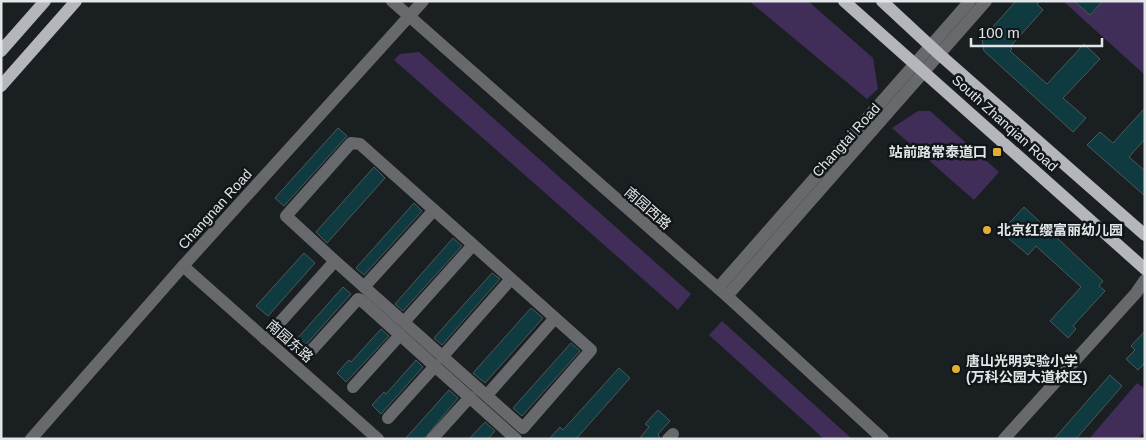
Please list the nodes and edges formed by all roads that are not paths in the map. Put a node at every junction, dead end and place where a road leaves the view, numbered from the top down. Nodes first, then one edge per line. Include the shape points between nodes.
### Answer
1 (45, 1) edge
2 (76, 1) edge
3 (392, 1) edge
4 (423, 1) edge
5 (844, 1) edge
6 (882, 1) edge
7 (970, 1) edge
8 (986, 1) edge
9 (409, 17) junction
10 (934, 50) junction
11 (1, 51) edge
12 (919, 68) junction
13 (1, 86) edge
14 (434, 210) junction
15 (1145, 235) edge
16 (473, 245) junction
17 (335, 262) junction
18 (183, 266) junction
19 (1145, 269) edge
20 (512, 279) junction
21 (1145, 280) edge
22 (364, 287) junction
23 (722, 292) junction
24 (555, 318) junction
25 (402, 328) junction
26 (265, 338) junction
27 (309, 354) dead end
28 (439, 361) junction
29 (353, 387) dead end
30 (487, 396) junction
31 (470, 397) junction
32 (388, 418) dead end
33 (508, 436) edge
34 (31, 439) edge
35 (378, 439) edge
36 (432, 439) edge
37 (883, 439) edge
38 (1004, 439) edge

1 - 11 main road
2 - 13 main road
3 - 9 street, 南园西路
4 - 9 street, Changnan Road
5 - 12 main road, South Zhanqian Road
6 - 10 main road, South Zhanqian Road
7 - 10 street, Changtai Road
8 - 10 street, Changtai Road
9 - 18 street, Changnan Road
9 - 23 street, 南园西路
10 - 12 street, Changtai Road
10 - 15 main road, South Zhanqian Road
12 - 19 main road, South Zhanqian Road
12 - 23 street, Changtai Road
14 - 16 street
14 - 17 street via 360,144 351,143 286,216
14 - 22 street
16 - 20 street
16 - 25 street
17 - 22 street
17 - 26 street
18 - 26 street, 南园东路
18 - 34 street, Changnan Road
20 - 24 street
20 - 28 street
21 - 38 street
22 - 25 street
23 - 37 street, 南园西路
24 - 30 street
24 - 30 street via 591,350 522,428
25 - 27 street via 358,299
25 - 28 street
25 - 29 street
26 - 35 street, 南园东路
28 - 30 street
28 - 31 street
28 - 32 street
31 - 33 street
31 - 36 street

